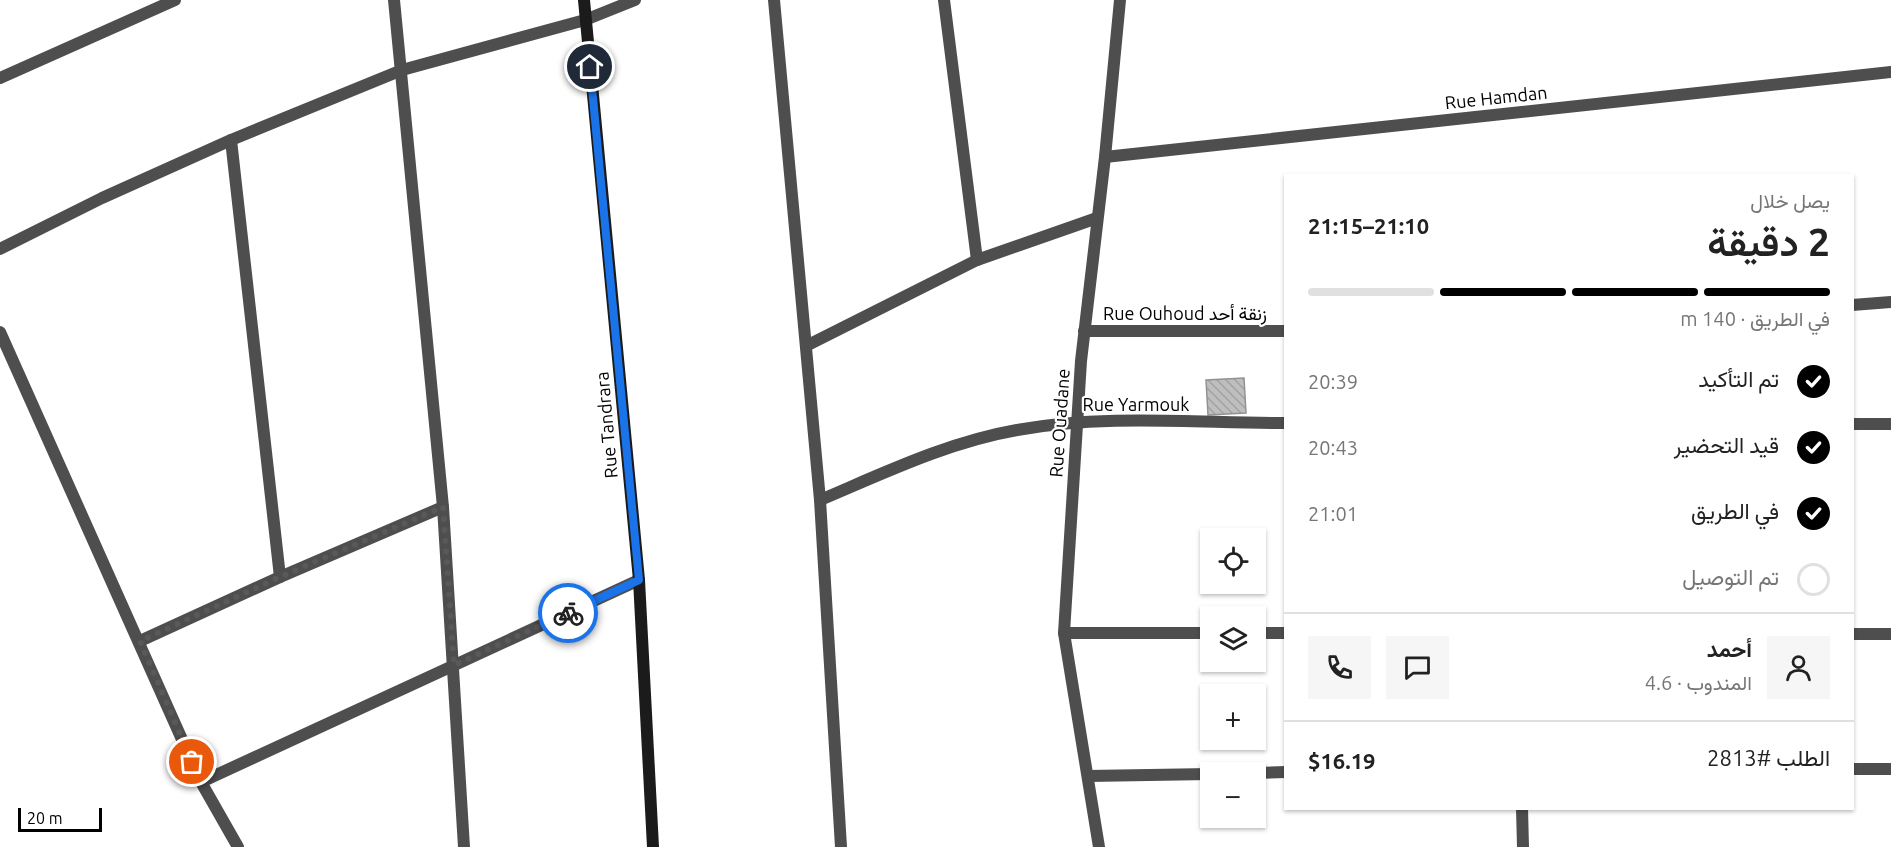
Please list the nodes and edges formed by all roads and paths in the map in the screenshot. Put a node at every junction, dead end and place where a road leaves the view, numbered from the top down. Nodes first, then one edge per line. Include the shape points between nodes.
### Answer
1 (175, 0) edge
2 (394, 0) edge
3 (584, 0) edge
4 (635, 0) edge
5 (774, 0) edge
6 (944, 0) edge
7 (1120, 0) edge
8 (585, 20) junction
9 (402, 70) junction
10 (1891, 72) edge
11 (0, 78) edge
12 (231, 140) junction
13 (1105, 157) junction
14 (1097, 218) junction
15 (0, 249) edge
16 (977, 260) junction
17 (1891, 302) edge
18 (1854, 305) edge
19 (1084, 331) junction
20 (1284, 331) edge
21 (0, 332) edge
22 (806, 346) junction
23 (1076, 422) junction
24 (1284, 423) edge
25 (1854, 424) edge
26 (1891, 424) edge
27 (820, 500) junction
28 (443, 507) junction
29 (280, 577) junction
30 (639, 580) junction
31 (1064, 633) junction
32 (1200, 633) edge
33 (1266, 633) edge
34 (1284, 633) edge
35 (1854, 634) edge
36 (1891, 634) edge
37 (140, 641) junction
38 (454, 665) junction
39 (1854, 769) edge
40 (1891, 769) edge
41 (1284, 772) edge
42 (1266, 773) edge
43 (1200, 774) edge
44 (1088, 776) junction
45 (201, 782) junction
46 (1521, 810) edge
47 (238, 847) edge
48 (464, 847) edge
49 (652, 847) edge
50 (841, 847) edge
51 (1099, 847) edge
52 (1523, 847) edge

1 - 11 street
2 - 9 street
3 - 8 main road, Rue Tandrara
4 - 8 street
5 - 22 street
6 - 16 street
7 - 13 street, Rue Ouadane
8 - 9 street
8 - 30 main road, Rue Tandrara
9 - 12 street
9 - 28 street
10 - 13 street, Rue Hamdan
12 - 15 street
12 - 29 street
13 - 14 street, Rue Ouadane
14 - 16 street
14 - 19 street, Rue Ouadane
16 - 22 street
17 - 18 street
19 - 20 street, Rue Ouhoud زنقة أحد
19 - 23 street, Rue Ouadane
21 - 37 street
22 - 27 street
23 - 24 street, Rue Yarmouk
23 - 27 street, Rue Yarmouk via 967,442
23 - 31 street, Rue Ouadane
25 - 26 street
27 - 50 street
28 - 29 street
28 - 38 street
29 - 37 street
30 - 38 street
30 - 49 main road, Rue Tandrara
31 - 32 street
31 - 44 street, Rue Ouadane
33 - 34 street
35 - 36 street
37 - 45 street
38 - 45 street
38 - 48 street
39 - 40 street
41 - 42 street
43 - 44 street
44 - 51 street, Rue Ouadane
45 - 47 street
46 - 52 street

